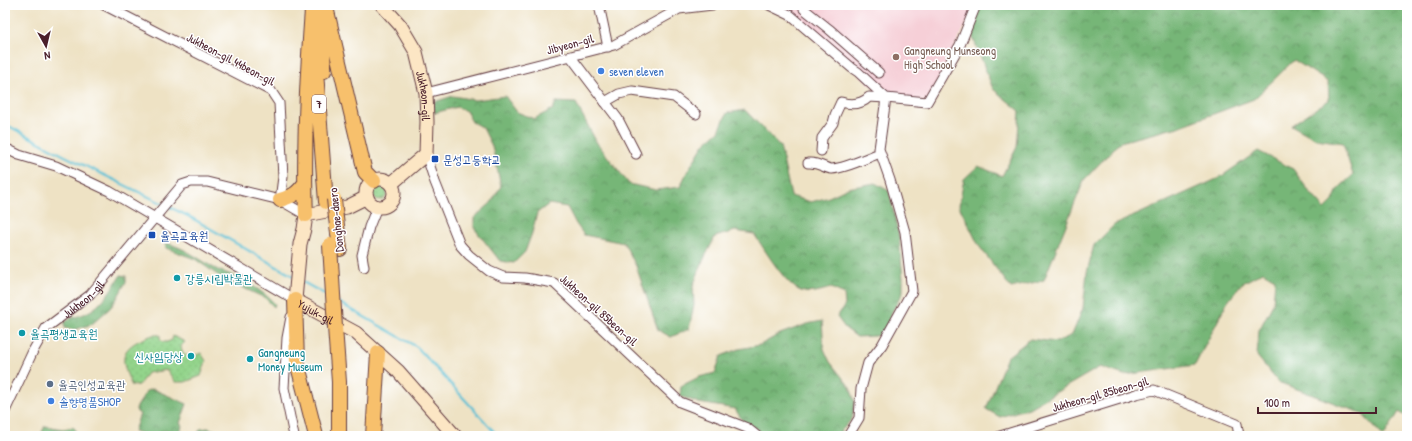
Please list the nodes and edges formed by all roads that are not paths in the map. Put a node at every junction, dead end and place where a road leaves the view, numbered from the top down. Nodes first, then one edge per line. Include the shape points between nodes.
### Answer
1 (104, 5) edge
2 (326, 5) edge
3 (382, 5) edge
4 (599, 5) edge
5 (712, 5) edge
6 (769, 5) edge
7 (976, 5) edge
8 (314, 7) edge
9 (807, 7) edge
10 (784, 12) junction
11 (608, 47) junction
12 (571, 56) junction
13 (878, 73) dead end
14 (426, 93) junction
15 (886, 98) junction
16 (605, 102) junction
17 (696, 114) dead end
18 (5, 148) edge
19 (821, 151) dead end
20 (880, 153) junction
21 (426, 154) junction
22 (636, 154) dead end
23 (808, 163) dead end
24 (374, 181) junction
25 (305, 182) junction
26 (391, 184) junction
27 (366, 197) junction
28 (280, 200) junction
29 (376, 207) junction
30 (156, 214) junction
31 (306, 215) junction
32 (364, 267) dead end
33 (295, 300) junction
34 (339, 329) junction
35 (378, 353) junction
36 (5, 411) edge
37 (294, 436) edge
38 (316, 436) edge
39 (339, 436) edge
40 (347, 436) edge
41 (373, 436) edge
42 (456, 436) edge
43 (757, 436) edge
44 (848, 436) edge
45 (1000, 436) edge
46 (1239, 436) edge

1 - 28 street, Jukheon-gil 44beon-gil via 271,91 279,103 283,177
2 - 24 main road via 366,172
3 - 14 street, Jukheon-gil via 400,25 416,52
4 - 11 street
5 - 11 street, Jibyeon-gil via 679,9
6 - 10 street
7 - 15 street via 960,45 928,102
8 - 25 main road via 306,86
8 - 34 main road, Donghae-daero / 7, bridge via 335,247
9 - 10 street
9 - 13 street
10 - 15 street
11 - 12 street, Jibyeon-gil
12 - 14 street, Jibyeon-gil
12 - 16 street
14 - 21 street, Jukheon-gil
15 - 19 street via 869,97 864,102 847,104 841,102 833,122 822,138
15 - 20 street
16 - 17 street via 632,91 674,97
16 - 22 street via 618,119
18 - 30 street, Yujuk-gil via 56,166
20 - 23 street via 840,168 830,169 815,162
20 - 44 street via 905,232 912,291 882,345 868,363 861,389 859,418
21 - 26 street
21 - 43 street, Jukheon-gil 85beon-gil via 460,245 469,255 489,271 503,277 554,283 680,402 747,428
24 - 26 street via 383,179
24 - 27 street via 367,188
25 - 28 main road via 298,192
25 - 31 main road
26 - 29 street via 395,192 393,201 386,207
27 - 29 street
27 - 31 street via 346,207
28 - 30 street, Jukheon-gil via 207,182 191,182 182,185
28 - 31 street
29 - 32 street via 362,255
30 - 33 street, Yujuk-gil
30 - 36 street, Jukheon-gil via 90,294 46,328
31 - 33 street via 300,244
33 - 35 street, Yujuk-gil via 356,333
33 - 37 street via 287,338 284,388
33 - 38 main road via 297,362
34 - 39 main road, Donghae-daero / 7
34 - 40 main road, Donghae-daero / 7
35 - 41 main road
35 - 42 street, Yujuk-gil via 398,371
45 - 46 street, Jukheon-gil 85beon-gil via 1154,390 1237,424

